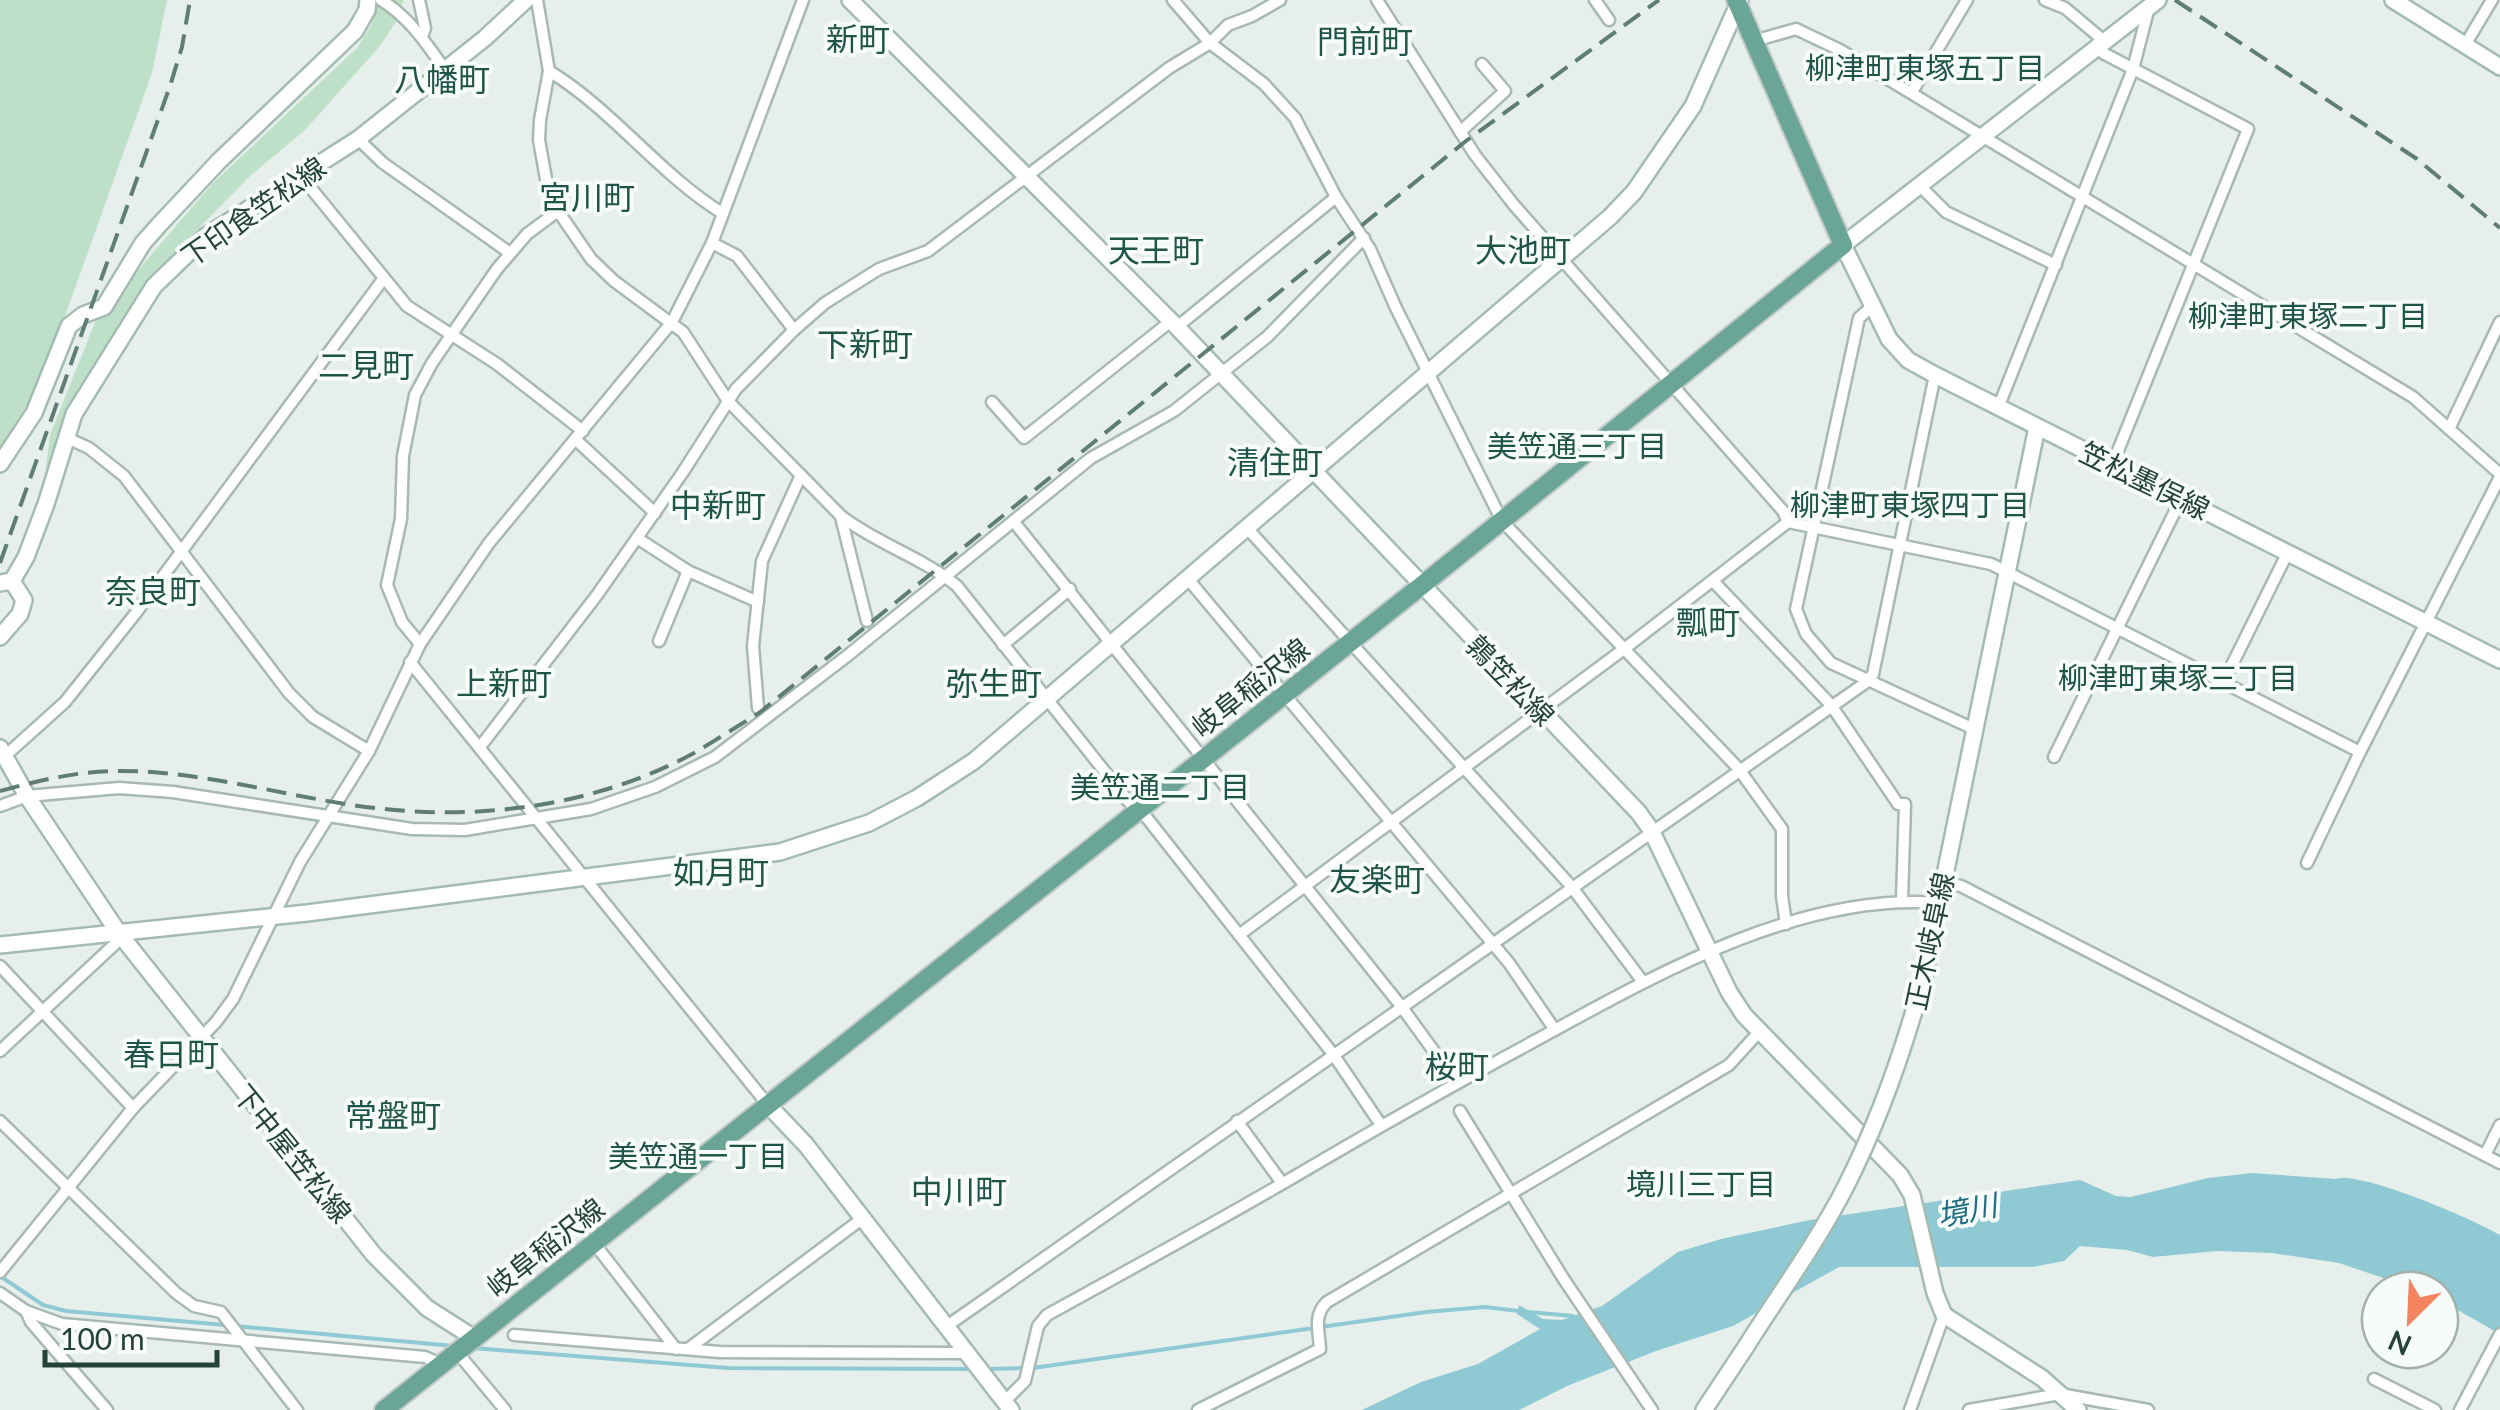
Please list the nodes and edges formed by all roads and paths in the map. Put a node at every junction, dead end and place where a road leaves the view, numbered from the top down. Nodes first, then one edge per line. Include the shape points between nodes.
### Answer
1 (368, 0) edge
2 (381, 0) edge
3 (419, 0) edge
4 (526, 0) edge
5 (537, 0) edge
6 (803, 0) edge
7 (850, 0) edge
8 (1174, 0) edge
9 (1280, 0) edge
10 (1378, 0) edge
11 (1595, 0) edge
12 (1967, 0) edge
13 (2045, 0) edge
14 (2393, 0) edge
15 (2492, 0) edge
16 (1738, 1) edge
17 (2154, 3) edge
18 (1609, 20) dead end
19 (422, 37) junction
20 (1754, 40) junction
21 (1210, 42) junction
22 (2100, 42) junction
23 (2464, 45) junction
24 (1482, 64) dead end
25 (2500, 67) edge
26 (2133, 69) junction
27 (446, 70) junction
28 (549, 72) junction
29 (1912, 92) junction
30 (1460, 132) junction
31 (1982, 135) junction
32 (358, 138) junction
33 (301, 176) junction
34 (1028, 178) junction
35 (1919, 185) junction
36 (2085, 196) junction
37 (1336, 197) junction
38 (558, 210) junction
39 (722, 212) junction
40 (1364, 238) junction
41 (712, 243) junction
42 (1844, 245) junction
43 (510, 253) junction
44 (1562, 258) junction
45 (2194, 264) junction
46 (2056, 265) junction
47 (384, 278) junction
48 (1872, 306) junction
49 (672, 322) junction
50 (2500, 322) edge
51 (1174, 324) junction
52 (794, 330) junction
53 (451, 334) junction
54 (1428, 371) junction
55 (1221, 374) junction
56 (1935, 375) junction
57 (1672, 384) junction
58 (728, 401) junction
59 (992, 402) dead end
60 (1998, 408) junction
61 (2037, 427) junction
62 (2448, 428) junction
63 (579, 435) junction
64 (67, 438) junction
65 (2113, 462) junction
66 (0, 464) edge
67 (1312, 470) junction
68 (801, 475) junction
69 (2500, 476) edge
70 (2182, 497) junction
71 (655, 513) junction
72 (841, 516) junction
73 (1502, 521) junction
74 (1014, 522) junction
75 (1788, 522) junction
76 (1813, 526) junction
77 (1247, 528) junction
78 (636, 538) junction
79 (1897, 545) junction
80 (2288, 552) junction
81 (183, 553) junction
82 (688, 571) junction
83 (2006, 571) junction
84 (946, 577) junction
85 (1188, 579) junction
86 (1713, 581) junction
87 (6, 582) edge
88 (1421, 586) junction
89 (1070, 588) junction
90 (758, 602) junction
91 (866, 621) dead end
92 (2426, 622) junction
93 (2117, 628) junction
94 (0, 637) edge
95 (659, 641) dead end
96 (1112, 643) junction
97 (1350, 643) junction
98 (420, 644) junction
99 (1003, 645) junction
100 (1624, 649) junction
101 (2500, 660) edge
102 (410, 662) junction
103 (1868, 680) junction
104 (2222, 683) junction
105 (1283, 695) junction
106 (1047, 699) junction
107 (1832, 705) junction
108 (758, 708) dead end
109 (1539, 710) junction
110 (1974, 729) junction
111 (480, 747) junction
112 (369, 751) junction
113 (2360, 752) junction
114 (2054, 757) dead end
115 (1204, 758) junction
116 (4, 761) edge
117 (1462, 768) junction
118 (1738, 768) junction
119 (27, 796) junction
120 (0, 806) edge
121 (1139, 810) junction
122 (328, 816) junction
123 (539, 819) junction
124 (1391, 821) junction
125 (1652, 830) junction
126 (2307, 863) dead end
127 (586, 878) junction
128 (1943, 882) junction
129 (1305, 885) junction
130 (1571, 886) junction
131 (1902, 900) junction
132 (1938, 903) junction
133 (278, 914) junction
134 (1786, 924) junction
135 (118, 932) junction
136 (1239, 935) junction
137 (1492, 942) junction
138 (0, 944) edge
139 (1710, 952) junction
140 (0, 966) edge
141 (1643, 982) junction
142 (1401, 1006) junction
143 (42, 1013) junction
144 (1555, 1030) junction
145 (1759, 1032) junction
146 (200, 1036) junction
147 (0, 1051) edge
148 (1333, 1054) junction
149 (1457, 1083) junction
150 (768, 1105) junction
151 (133, 1108) junction
152 (1460, 1111) dead end
153 (1237, 1121) junction
154 (0, 1122) edge
155 (1381, 1125) junction
156 (2500, 1125) edge
157 (2486, 1155) junction
158 (2500, 1162) edge
159 (1282, 1183) junction
160 (69, 1189) junction
161 (1510, 1192) junction
162 (863, 1218) junction
163 (594, 1243) junction
164 (1, 1268) edge
165 (0, 1293) edge
166 (26, 1311) junction
167 (1944, 1315) junction
168 (946, 1326) junction
169 (2500, 1334) edge
170 (514, 1335) dead end
171 (238, 1338) junction
172 (465, 1346) junction
173 (682, 1349) junction
174 (967, 1355) junction
175 (442, 1364) junction
176 (2374, 1379) dead end
177 (2060, 1394) junction
178 (1008, 1406) edge
179 (107, 1410) edge
180 (297, 1410) edge
181 (384, 1410) edge
182 (504, 1410) edge
183 (1198, 1410) edge
184 (1652, 1410) edge
185 (1704, 1410) edge
186 (1910, 1410) edge
187 (1969, 1410) edge
188 (2078, 1410) edge
189 (2148, 1410) edge
190 (2436, 1410) edge
191 (2460, 1410) edge

1 - 66 main road via 355,30 144,243 104,307 70,326 34,413
2 - 19 street
3 - 19 street
4 - 27 main road, 下印食笠松線
5 - 28 street
6 - 39 street
7 - 34 main road, 鶉笠松線
8 - 21 street
9 - 21 street
10 - 30 street
11 - 18 street
12 - 29 street
13 - 22 street via 2066,8
14 - 23 main road
15 - 23 street
16 - 20 main road
16 - 44 main road via 1692,106 1634,192
17 - 22 main road
17 - 26 street
19 - 27 street
20 - 29 street via 1786,29 1806,32
20 - 42 main road
21 - 34 street
21 - 37 street via 1285,104
22 - 26 street via 2103,53
22 - 31 main road
23 - 25 main road
24 - 30 street via 1505,91
26 - 36 street
26 - 45 street via 2248,129
27 - 32 main road, 下印食笠松線
28 - 38 street via 539,140
28 - 39 street
29 - 31 street
30 - 44 street
31 - 35 main road
31 - 36 street
32 - 33 main road, 下印食笠松線
32 - 43 street via 383,164
33 - 47 street
33 - 64 main road, 下印食笠松線 via 206,236 154,286 74,414
34 - 51 main road, 鶉笠松線
34 - 52 street via 928,251 879,269
35 - 42 main road
35 - 46 street via 1946,212
36 - 45 street
36 - 46 street
37 - 40 street
37 - 51 street
38 - 43 street
38 - 49 street via 614,281
39 - 41 street
40 - 54 street
40 - 55 street via 1267,338
41 - 49 street
41 - 52 street via 737,256
42 - 48 main road, 笠松墨俣線
42 - 57 main road, 岐阜稲沢線
43 - 53 street
44 - 54 main road
44 - 57 street
45 - 62 street via 2413,397
45 - 65 street
46 - 60 street
47 - 53 street via 407,306
47 - 81 street
48 - 56 main road, 笠松墨俣線 via 1898,350
48 - 76 street via 1859,318
49 - 58 street
49 - 63 street
50 - 62 street
51 - 55 main road, 鶉笠松線
51 - 59 street via 1024,438
52 - 58 street
53 - 63 street
53 - 98 street via 414,395 402,456 401,519 387,572 402,622
54 - 67 main road
54 - 73 street
55 - 67 main road, 鶉笠松線
55 - 74 street via 1174,412 1092,458
56 - 60 main road, 笠松墨俣線
56 - 79 street
57 - 73 main road, 岐阜稲沢線
57 - 75 street
58 - 68 street
58 - 71 street
60 - 61 main road, 笠松墨俣線
61 - 65 main road, 笠松墨俣線
61 - 83 main road, 正木岐阜線
62 - 69 street
63 - 71 street
63 - 98 street via 488,543
64 - 81 street via 124,476
64 - 87 main road, 下印食笠松線 via 26,557
65 - 70 main road, 笠松墨俣線
67 - 77 main road
67 - 88 main road, 鶉笠松線
68 - 72 street
68 - 90 street via 766,549
69 - 92 street
70 - 80 main road, 笠松墨俣線
70 - 93 street
71 - 78 street
72 - 84 street
72 - 91 street
73 - 88 main road, 岐阜稲沢線
73 - 100 street
74 - 84 street
74 - 89 street
75 - 76 street
75 - 86 street
76 - 79 street
76 - 103 street via 1796,609 1831,664
77 - 85 main road
77 - 97 street
78 - 82 street
78 - 111 street
79 - 83 street
79 - 103 street
80 - 92 main road, 笠松墨俣線
80 - 104 street
81 - 112 street via 289,693 313,717
81 - 116 street via 64,702
82 - 90 street
82 - 95 street
83 - 93 street
83 - 110 main road, 正木岐阜線
84 - 99 street
84 - 123 street via 715,757 591,809
85 - 96 main road
85 - 105 street
86 - 100 street
86 - 107 street
87 - 94 main road via 24,600
88 - 97 main road, 岐阜稲沢線
88 - 109 main road, 鶉笠松線
89 - 96 street
89 - 99 street
90 - 108 street
92 - 101 main road, 笠松墨俣線
92 - 113 street
93 - 104 street
93 - 114 street
96 - 106 main road
96 - 115 street
97 - 105 main road, 岐阜稲沢線
97 - 117 street
98 - 102 street
99 - 106 street
100 - 109 street
100 - 118 street
102 - 111 street
102 - 112 street
103 - 107 street
103 - 110 street
104 - 113 street
105 - 115 main road, 岐阜稲沢線
105 - 124 street
106 - 121 street
106 - 127 main road via 974,761 917,798 823,840 732,861
107 - 118 street
107 - 131 street via 1898,804 1905,804
109 - 117 street
109 - 125 main road, 鶉笠松線
110 - 128 main road, 正木岐阜線
111 - 123 street
112 - 122 street
113 - 126 street
115 - 121 main road, 岐阜稲沢線
115 - 129 street
116 - 119 main road, 下中屋笠松線
117 - 124 street
117 - 130 street
118 - 125 street
118 - 134 street via 1782,829
119 - 120 street
119 - 122 street via 119,788
119 - 135 main road, 下中屋笠松線
121 - 136 street
121 - 150 main road, 岐阜稲沢線
122 - 123 street via 465,830
122 - 133 street
123 - 127 street
124 - 129 street
124 - 137 street
125 - 130 street
125 - 139 main road, 鶉笠松線
127 - 133 main road
127 - 150 street
128 - 132 main road, 正木岐阜線
128 - 157 street
129 - 136 street
129 - 142 street
130 - 137 street
130 - 141 street
131 - 132 street
131 - 134 street
132 - 185 main road, 正木岐阜線, bridge via 1905,1045 1876,1121 1844,1189
133 - 135 main road
133 - 146 street via 233,999
134 - 139 street
135 - 138 main road
135 - 143 street via 115,944
135 - 146 main road, 下中屋笠松線
136 - 148 street
137 - 142 street
137 - 144 street
139 - 141 street
139 - 145 main road, 鶉笠松線
140 - 143 street
141 - 144 street
142 - 148 street
142 - 149 street
143 - 147 street
143 - 151 street
144 - 149 street
145 - 161 street via 1728,1065
145 - 167 main road, 鶉笠松線 via 1912,1194
146 - 151 street
146 - 172 main road, 下中屋笠松線 via 374,1254
148 - 153 street
148 - 155 street
149 - 155 street
150 - 162 main road
150 - 163 main road, 岐阜稲沢線
151 - 160 street
152 - 161 street
153 - 159 street
153 - 168 street
154 - 160 street
155 - 159 street
156 - 157 street
157 - 158 street
159 - 178 street via 1047,1315 1038,1326 1025,1381
160 - 164 street
160 - 171 street via 176,1293 221,1312
161 - 183 street via 1327,1302 1317,1318 1320,1349
161 - 184 street
162 - 168 main road
162 - 173 street
163 - 172 main road, 岐阜稲沢線
163 - 173 street
165 - 166 street
166 - 171 street via 62,1324
166 - 179 street
167 - 177 main road
167 - 186 street
168 - 174 main road
169 - 191 street
170 - 173 street
171 - 175 street
171 - 180 street
172 - 175 main road, 岐阜稲沢線
172 - 182 street
173 - 174 street
174 - 178 main road
175 - 181 main road, 岐阜稲沢線
176 - 190 street
177 - 187 street
177 - 188 main road
177 - 189 street

